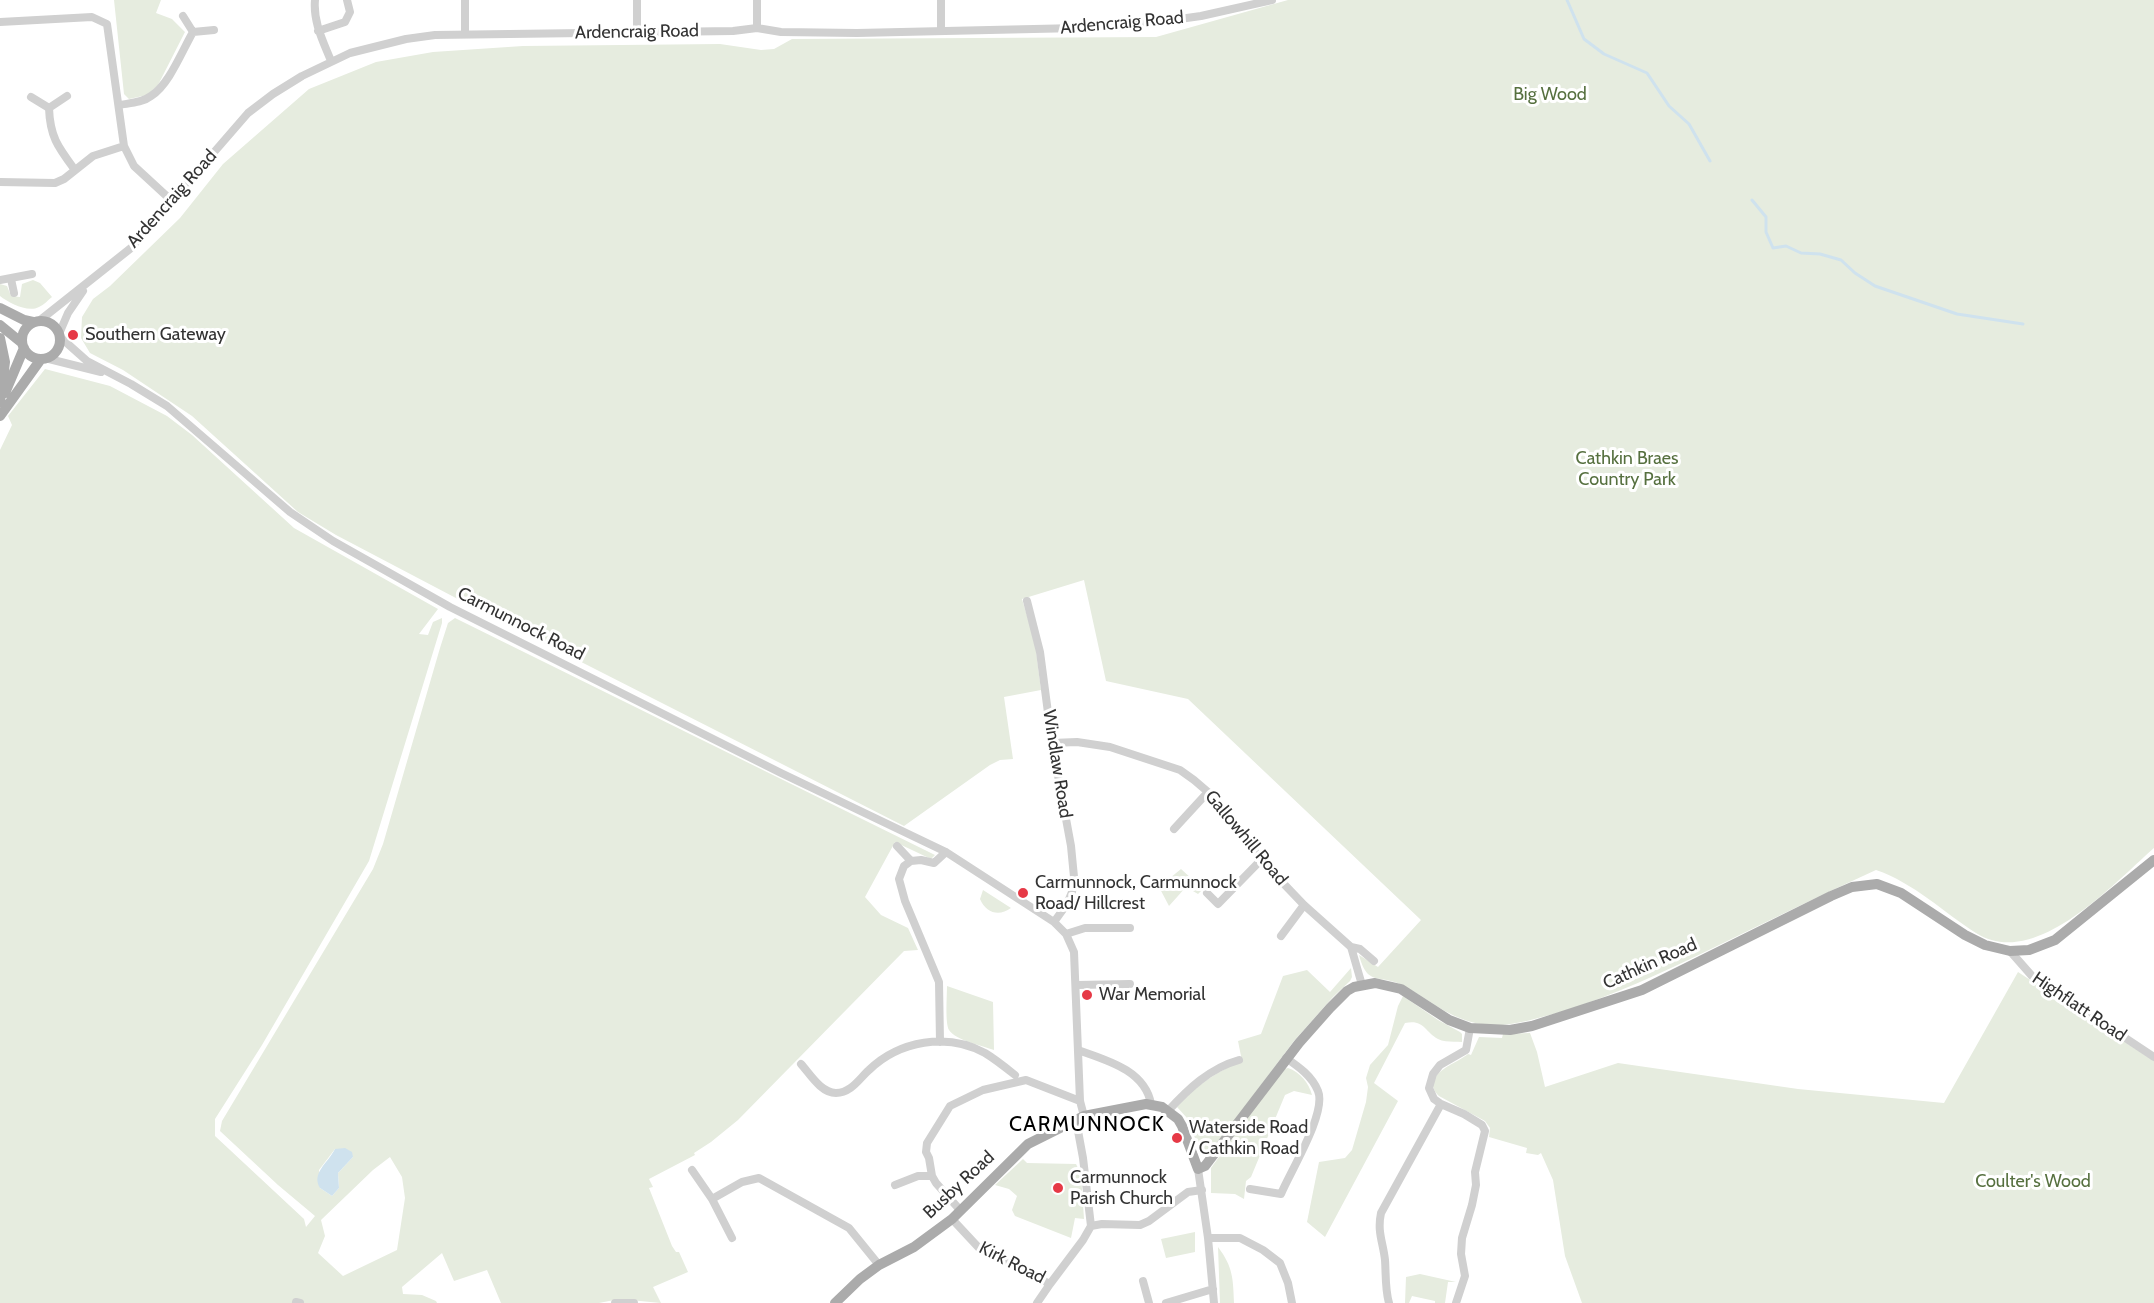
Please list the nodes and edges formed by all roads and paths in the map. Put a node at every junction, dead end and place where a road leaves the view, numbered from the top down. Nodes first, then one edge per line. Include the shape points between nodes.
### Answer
1 (315, 0) edge
2 (348, 0) edge
3 (465, 0) edge
4 (637, 0) edge
5 (757, 0) edge
6 (941, 0) edge
7 (1272, 0) edge
8 (183, 16) dead end
9 (0, 22) edge
10 (757, 28) junction
11 (214, 30) dead end
12 (318, 31) junction
13 (941, 31) junction
14 (193, 32) junction
15 (637, 32) junction
16 (465, 34) junction
17 (331, 61) junction
18 (68, 96) dead end
19 (31, 97) dead end
20 (119, 105) junction
21 (49, 108) junction
22 (124, 146) junction
23 (75, 170) junction
24 (0, 182) edge
25 (172, 201) junction
26 (32, 274) dead end
27 (11, 279) junction
28 (0, 280) edge
29 (91, 281) junction
30 (14, 293) dead end
31 (0, 308) edge
32 (36, 321) junction
33 (0, 325) edge
34 (59, 335) junction
35 (0, 338) edge
36 (23, 345) junction
37 (43, 359) junction
38 (113, 375) junction
39 (0, 403) edge
40 (0, 416) edge
41 (1027, 601) dead end
42 (1052, 743) junction
43 (1208, 792) junction
44 (1174, 830) dead end
45 (897, 846) dead end
46 (946, 852) junction
47 (1261, 860) junction
48 (2154, 860) edge
49 (911, 861) junction
50 (1208, 893) dead end
51 (1304, 905) junction
52 (1054, 922) junction
53 (1130, 928) dead end
54 (1066, 934) junction
55 (1281, 936) dead end
56 (1351, 947) junction
57 (2010, 951) junction
58 (1374, 961) dead end
59 (1130, 984) dead end
60 (1077, 985) junction
61 (1362, 985) junction
62 (1470, 1028) junction
63 (940, 1042) junction
64 (1078, 1050) junction
65 (2154, 1057) edge
66 (1286, 1058) junction
67 (1239, 1060) dead end
68 (803, 1070) dead end
69 (1014, 1075) dead end
70 (1080, 1101) junction
71 (1151, 1104) junction
72 (1441, 1104) junction
73 (1168, 1111) junction
74 (1080, 1118) junction
75 (1198, 1169) junction
76 (692, 1170) dead end
77 (932, 1176) junction
78 (895, 1185) dead end
79 (1250, 1189) dead end
80 (1202, 1190) junction
81 (712, 1198) junction
82 (960, 1209) junction
83 (952, 1219) junction
84 (1091, 1226) junction
85 (732, 1238) dead end
86 (1208, 1238) junction
87 (879, 1265) junction
88 (1143, 1281) dead end
89 (1050, 1284) junction
90 (1213, 1289) junction
91 (615, 1303) edge
92 (634, 1303) edge
93 (835, 1303) edge
94 (1037, 1303) edge
95 (1149, 1303) edge
96 (1166, 1303) edge
97 (1214, 1303) edge
98 (1292, 1303) edge
99 (1389, 1303) edge
100 (1456, 1303) edge

1 - 12 street
2 - 12 street via 350,12 345,22
3 - 16 street
4 - 15 street
5 - 10 street
6 - 13 street
7 - 13 street, Ardencraig Road via 1202,16 1122,27
8 - 14 street
9 - 20 street via 92,17 107,24
10 - 13 street, Ardencraig Road via 781,32
10 - 15 street, Ardencraig Road
11 - 14 street
12 - 17 street
14 - 20 street via 157,92 141,101
15 - 16 street, Ardencraig Road
16 - 17 street, Ardencraig Road via 371,46
17 - 25 street, Ardencraig Road via 248,113
18 - 21 street
19 - 21 street
20 - 22 street
21 - 23 street via 56,144
22 - 23 street via 93,156
22 - 25 street via 134,166
23 - 24 street via 55,183
25 - 29 street, Ardencraig Road via 131,248
26 - 27 street
27 - 28 street
27 - 30 street
29 - 32 street, Ardencraig Road
29 - 34 street, Ardencraig Road via 73,304
31 - 32 main road via 16,317
32 - 34 main road via 51,323
32 - 36 main road via 24,330
33 - 36 main road
34 - 37 main road via 59,346
34 - 38 street, Carmunnock Road via 87,361
35 - 39 main road via 5,362
36 - 37 main road via 33,357
36 - 39 main road
37 - 38 street, Carmunnock Road
37 - 40 main road
38 - 46 street, Carmunnock Road via 167,406 290,512 364,559 450,607
41 - 42 street, Windlaw Road via 1040,652
42 - 43 street, Gallowhill Road via 1110,747 1180,770
42 - 52 street, Windlaw Road via 1074,877 1072,892
43 - 44 street
43 - 47 street, Gallowhill Road
45 - 49 street
46 - 49 street via 934,863
46 - 52 street, Carmunnock Road
47 - 50 street via 1218,904
47 - 51 street, Gallowhill Road
48 - 57 main road, Cathkin Road via 2055,940 2029,950
49 - 63 street via 899,879 939,982
51 - 55 street
51 - 56 street, Gallowhill Road
52 - 54 street, Carmunnock Road
53 - 54 street via 1085,928
54 - 60 street via 1074,952
56 - 58 street, Gallowhill Road
56 - 61 street
57 - 62 main road, Cathkin Road via 1965,935 1901,893 1877,884 1865,885 1831,896 1642,990 1532,1026
57 - 65 street, Highflatt Road via 2032,976
59 - 60 street
60 - 64 street
61 - 62 main road, Cathkin Road via 1375,983 1401,989 1449,1020
61 - 66 main road via 1335,1003
62 - 72 street via 1466,1050 1440,1065 1433,1074 1431,1093
63 - 68 street via 895,1050 853,1087 837,1093 822,1088
63 - 69 street via 972,1048
64 - 70 street
64 - 71 street via 1130,1072 1143,1085
66 - 75 main road via 1211,1161
66 - 79 street via 1309,1076 1319,1092 1317,1111 1281,1194
67 - 73 street via 1200,1079
70 - 74 street
70 - 77 street via 1026,1080 983,1090 951,1106 927,1143
71 - 73 main road
71 - 74 main road, Busby Road
72 - 99 street via 1378,1224
72 - 100 street via 1482,1125 1485,1131 1472,1205 1461,1238 1465,1276
73 - 75 main road via 1185,1131
74 - 82 main road, Busby Road via 1028,1144
74 - 84 street
75 - 80 street
76 - 81 street
77 - 78 street via 918,1176
77 - 82 street
80 - 84 street via 1188,1192 1140,1225
80 - 86 street
81 - 85 street
81 - 87 street via 759,1178 849,1228
82 - 83 main road, Busby Road
83 - 87 main road, Busby Road via 914,1247
83 - 89 street, Kirk Road via 979,1248
84 - 89 street, Kirk Road
86 - 90 street
86 - 98 street via 1240,1238 1280,1263
87 - 93 main road, Busby Road
88 - 95 street
89 - 94 street
90 - 96 street
90 - 97 street
91 - 92 street

